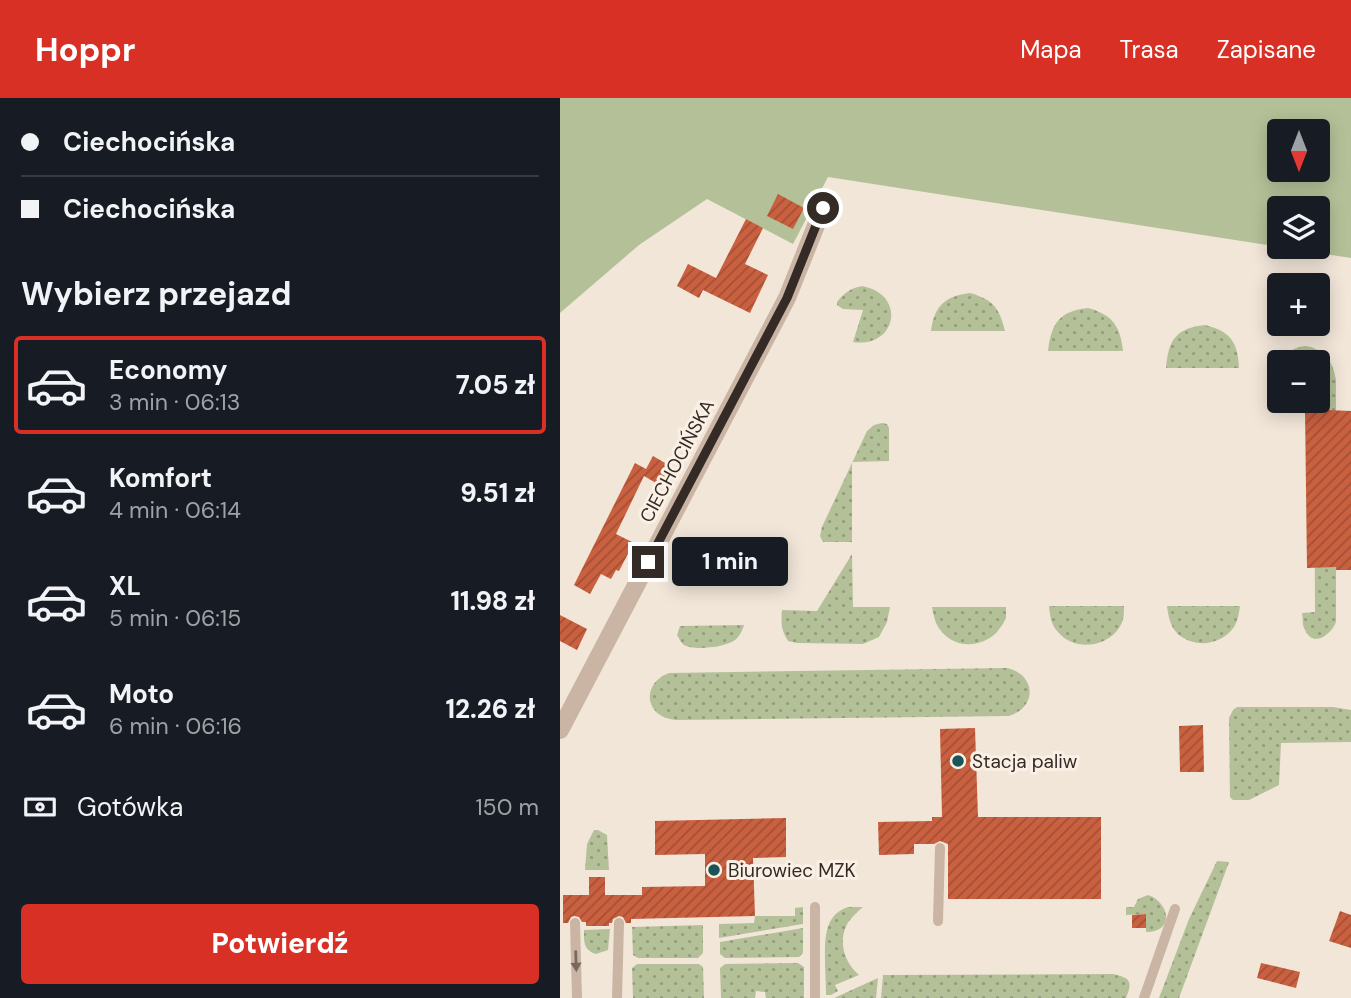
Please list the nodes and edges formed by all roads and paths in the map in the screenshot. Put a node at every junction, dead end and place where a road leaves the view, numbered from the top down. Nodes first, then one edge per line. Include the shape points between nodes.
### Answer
1 (823, 208) dead end
2 (560, 730) edge
3 (940, 848) dead end
4 (815, 907) dead end
5 (1175, 909) dead end
6 (938, 922) dead end
7 (575, 923) dead end
8 (619, 923) dead end
9 (577, 998) edge
10 (617, 998) edge
11 (815, 998) edge
12 (1144, 998) edge

1 - 2 street, CIECHOCIŃSKA via 787,298
3 - 6 lane
4 - 11 lane
5 - 12 lane
7 -> 9 lane
8 - 10 lane

